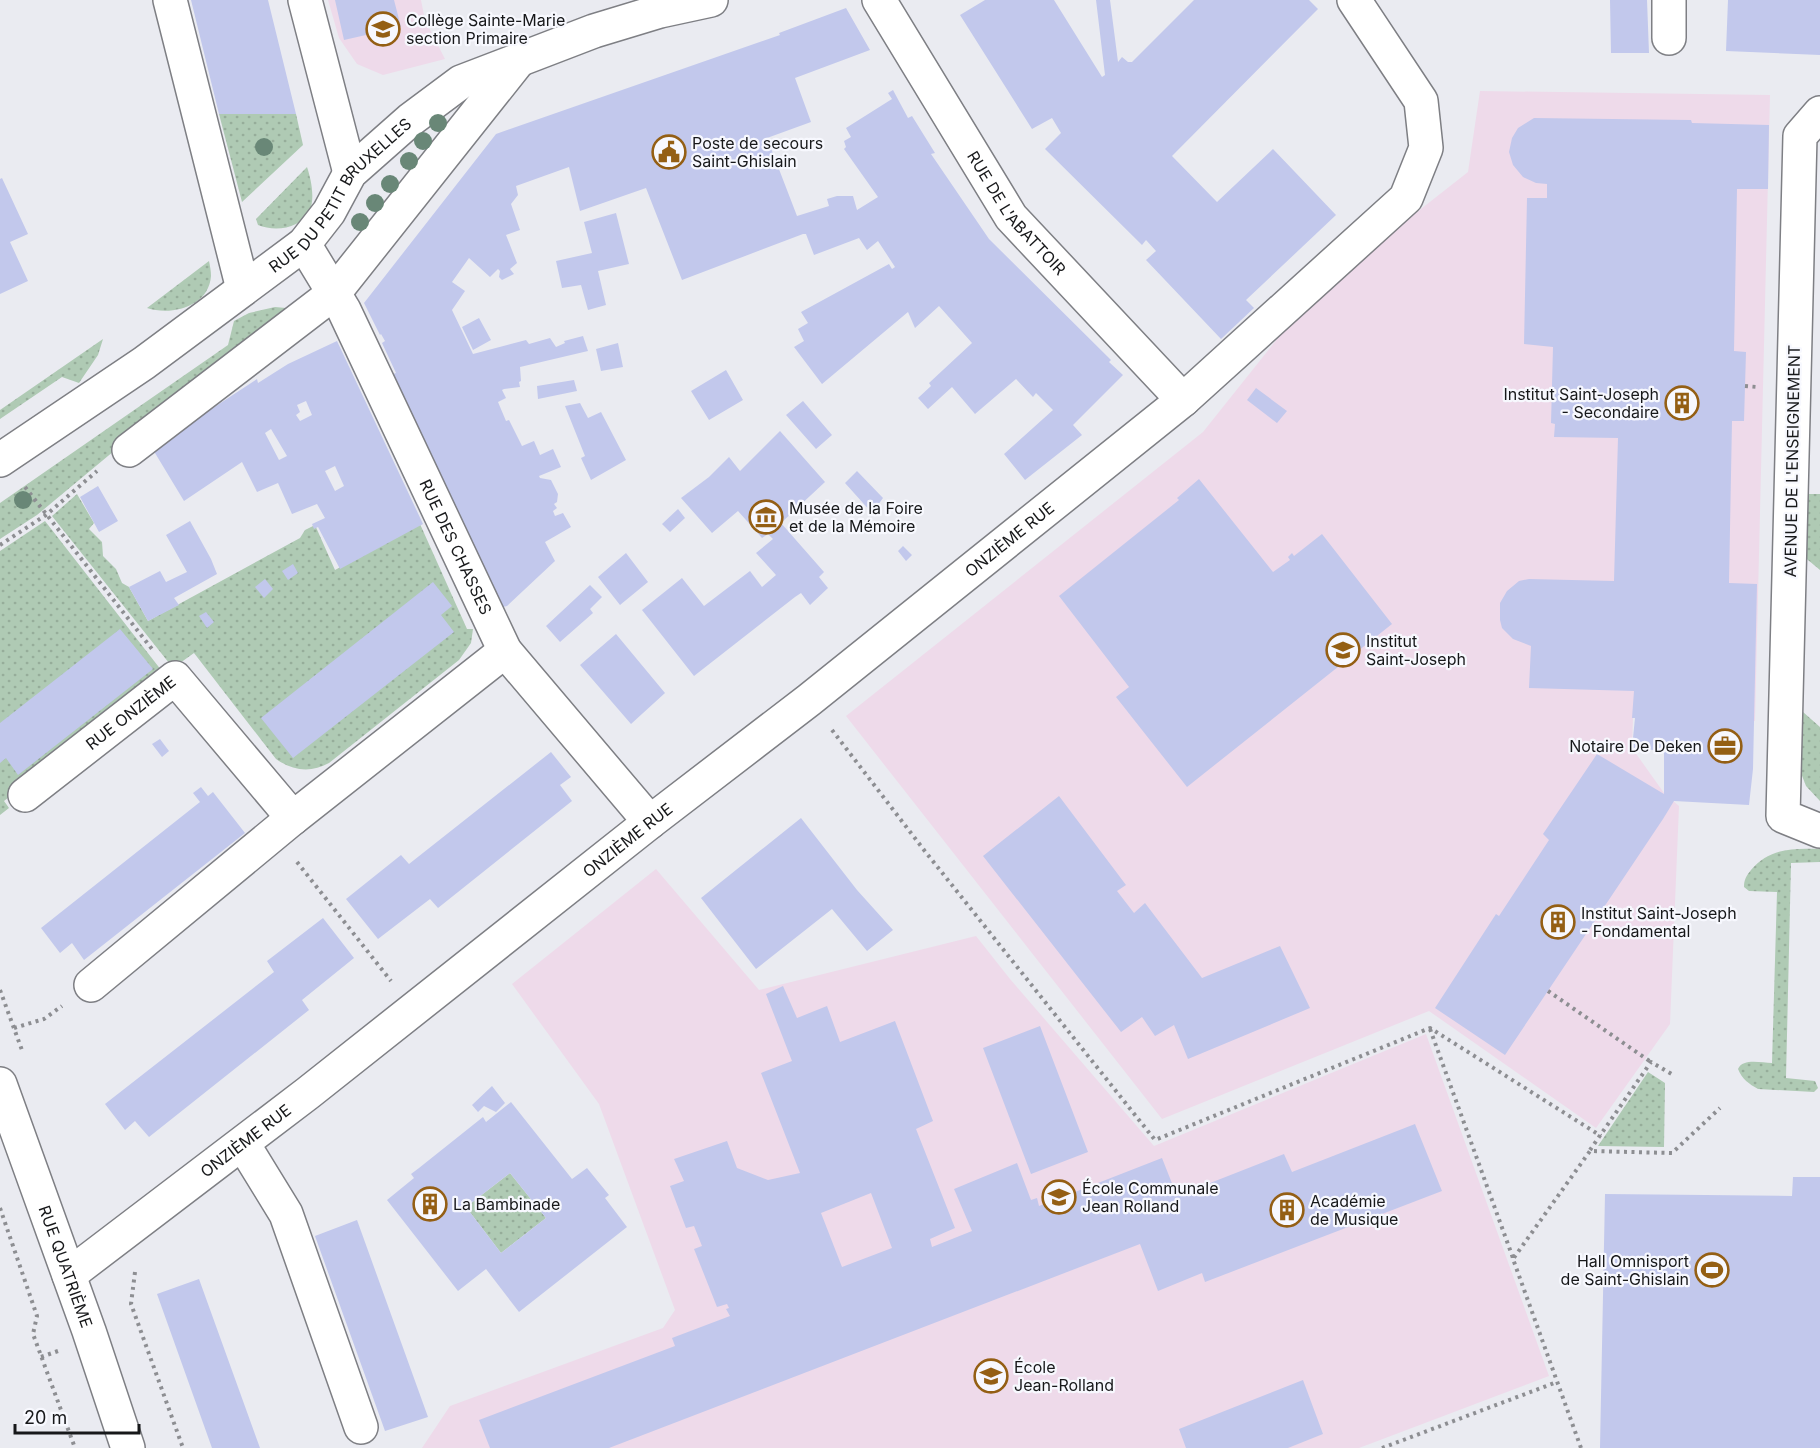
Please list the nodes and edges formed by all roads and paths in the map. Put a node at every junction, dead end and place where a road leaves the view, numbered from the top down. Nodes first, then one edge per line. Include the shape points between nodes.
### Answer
1 (170, 0) edge
2 (304, 0) edge
3 (711, 0) edge
4 (879, 0) edge
5 (1354, 0) edge
6 (1669, 0) edge
7 (1669, 38) dead end
8 (520, 59) junction
9 (1820, 113) edge
10 (350, 173) junction
11 (304, 244) junction
12 (243, 289) junction
13 (334, 293) junction
14 (1184, 400) junction
15 (129, 450) joint
16 (2, 459) edge
17 (46, 515) junction
18 (0, 545) edge
19 (504, 651) junction
20 (174, 678) junction
21 (809, 700) junction
22 (25, 795) dead end
23 (650, 822) junction
24 (284, 826) junction
25 (1820, 831) edge
26 (91, 985) joint
27 (1548, 991) dead end
28 (414, 1009) junction
29 (14, 1028) dead end
30 (1430, 1028) junction
31 (1652, 1062) junction
32 (1675, 1076) dead end
33 (0, 1084) edge
34 (1720, 1108) dead end
35 (1601, 1136) junction
36 (243, 1144) junction
37 (1590, 1151) junction
38 (0, 1208) edge
39 (1513, 1259) junction
40 (69, 1275) junction
41 (1557, 1382) junction
42 (361, 1427) dead end
43 (75, 1448) edge
44 (128, 1448) edge
45 (1382, 1448) edge
46 (1581, 1448) edge

1 - 12 street
2 - 10 street
3 - 8 street, RUE DU PETIT BRUXELLES via 594,31
4 - 14 street, RUE DE L'ABATTOIR via 1011,217
5 - 14 street, ONZIÈME RUE via 1421,101 1426,148 1406,198
6 - 7 street
8 - 10 street, RUE DU PETIT BRUXELLES via 461,81
8 - 13 street
9 - 25 street, AVENUE DE L'ENSEIGNEMENT via 1800,136 1783,816
10 - 11 street, RUE DU PETIT BRUXELLES via 329,212
11 - 12 street, RUE DU PETIT BRUXELLES
11 - 13 street, RUE DES CHASSES
12 - 16 street, RUE DU PETIT BRUXELLES via 144,363
13 - 15 street
13 - 19 street, RUE DES CHASSES
14 - 21 street, ONZIÈME RUE
15 - 17 path via 109,461
16 - 17 path
17 - 18 path
17 - 20 path
19 - 23 street, RUE DES CHASSES
19 - 24 street
20 - 22 street, RUE ONZIÈME
20 - 24 street, RUE ONZIÈME
21 - 23 street, ONZIÈME RUE
21 - 30 path via 1155,1140
23 - 28 street, ONZIÈME RUE
24 - 26 street
24 - 28 path
26 - 29 path via 44,1019
27 - 31 path
28 - 36 street, ONZIÈME RUE
30 - 35 path
30 - 39 path
31 - 32 path
31 - 35 path
33 - 40 street, RUE QUATRIÈME
34 - 37 path via 1672,1153
35 - 37 path
36 - 40 street, ONZIÈME RUE
36 - 42 street via 286,1214
37 - 39 path
38 - 43 path via 37,1316 33,1334
39 - 41 path
40 - 44 street, RUE QUATRIÈME
41 - 45 path
41 - 46 path

